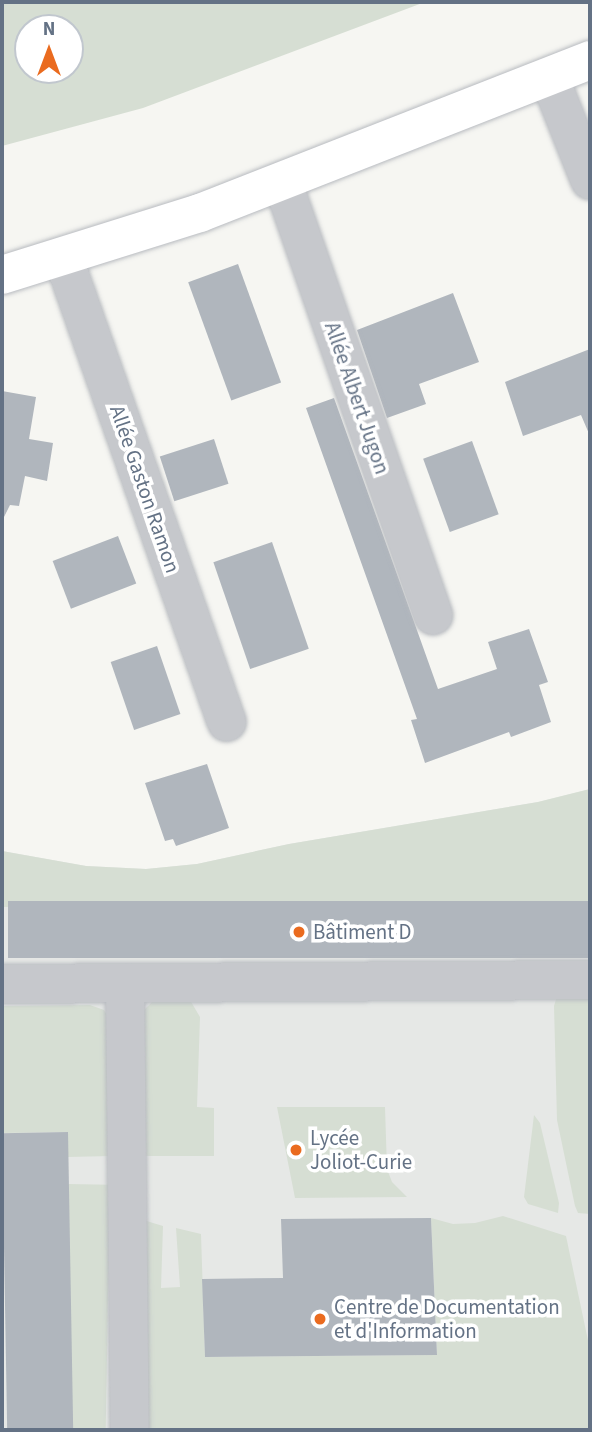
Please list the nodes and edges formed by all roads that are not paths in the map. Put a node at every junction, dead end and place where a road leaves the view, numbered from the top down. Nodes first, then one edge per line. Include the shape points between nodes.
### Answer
1 (590, 60) edge
2 (549, 78) junction
3 (590, 180) edge
4 (282, 181) junction
5 (63, 257) junction
6 (2, 275) edge
7 (433, 615) dead end
8 (227, 722) dead end
9 (590, 980) edge
10 (125, 984) junction
11 (2, 985) edge
12 (130, 1430) edge

1 - 2 main road
2 - 3 street
2 - 4 main road
4 - 5 main road
4 - 7 street, Allée Albert Jugon
5 - 6 main road
5 - 8 street, Allée Gaston Ramon
9 - 10 street
10 - 11 street
10 - 12 street

